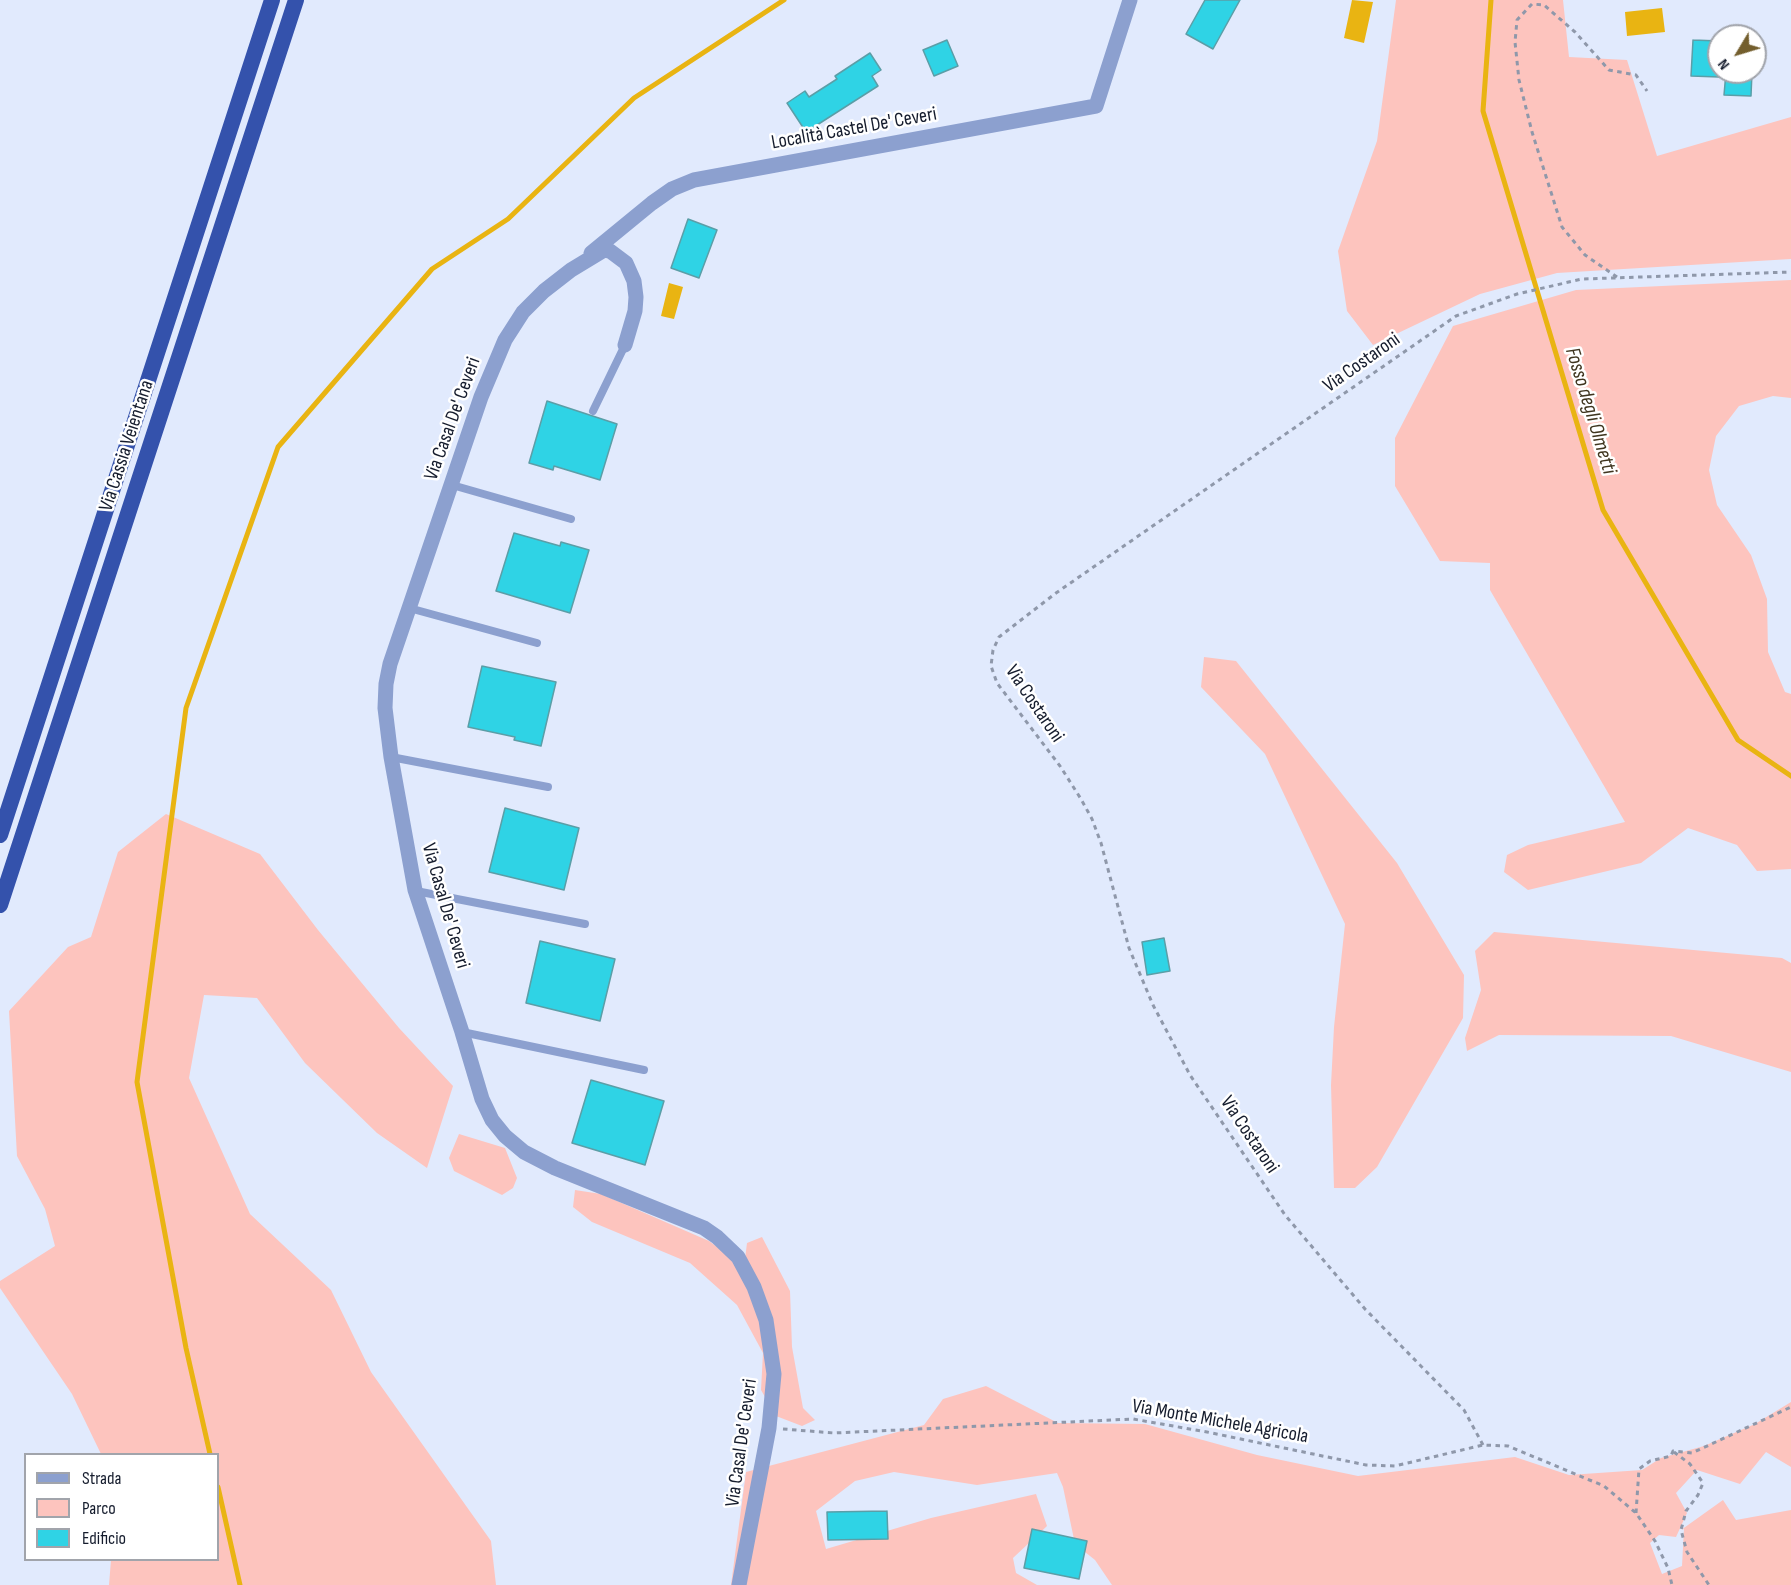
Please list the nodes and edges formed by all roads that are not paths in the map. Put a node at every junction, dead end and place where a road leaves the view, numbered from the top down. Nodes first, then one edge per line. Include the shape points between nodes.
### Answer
1 (272, 0) edge
2 (296, 0) edge
3 (1130, 0) edge
4 (544, 291) junction
5 (625, 345) joint
6 (593, 411) dead end
7 (452, 484) junction
8 (571, 519) dead end
9 (409, 608) junction
10 (537, 643) dead end
11 (391, 757) junction
12 (548, 787) dead end
13 (0, 835) edge
14 (415, 890) junction
15 (0, 905) edge
16 (585, 924) dead end
17 (462, 1032) junction
18 (644, 1070) dead end
19 (739, 1585) edge

1 - 13 highway, Via Cassia Veientana
2 - 15 highway, Via Cassia Veientana
3 - 4 street, Località Castel De' Ceveri via 1096,106 694,180 652,203
4 - 5 street, Via Casal De' Ceveri via 603,250 619,256 631,273 636,297
4 - 7 street, Via Casal De' Ceveri via 523,312 505,340
5 - 6 lane
7 - 8 lane
7 - 9 street, Via Casal De' Ceveri
9 - 10 lane
9 - 11 street, Via Casal De' Ceveri via 386,684
11 - 12 lane
11 - 14 street, Via Casal De' Ceveri
14 - 16 lane
14 - 17 street, Via Casal De' Ceveri
17 - 18 lane
17 - 19 street, Via Casal De' Ceveri via 482,1099 505,1136 524,1152 555,1168 704,1228 729,1246 754,1287 766,1320 774,1374 769,1428

